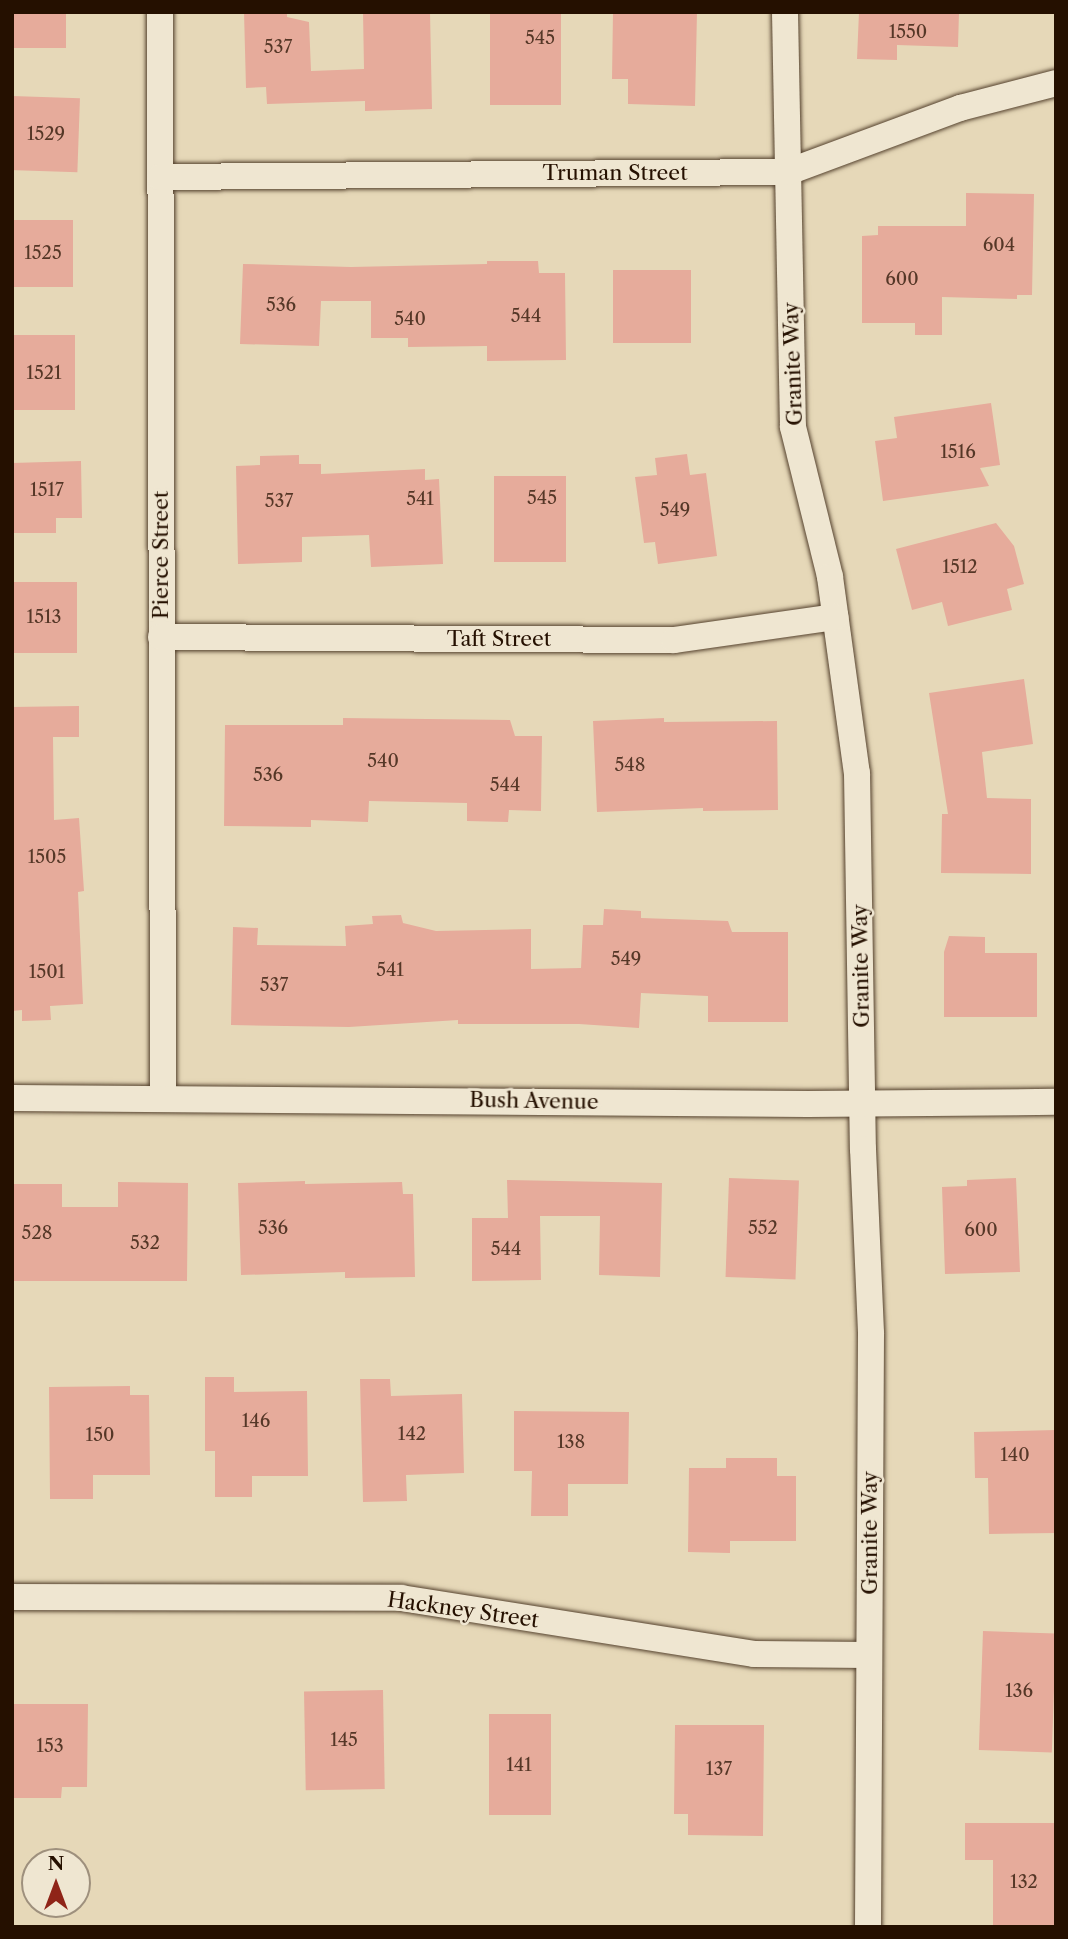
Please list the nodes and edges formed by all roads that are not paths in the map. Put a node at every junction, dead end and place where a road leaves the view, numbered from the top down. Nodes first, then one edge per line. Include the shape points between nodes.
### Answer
1 (160, 12) edge
2 (785, 12) edge
3 (1056, 83) edge
4 (788, 172) junction
5 (160, 177) junction
6 (835, 618) junction
7 (161, 637) junction
8 (163, 1097) junction
9 (12, 1098) edge
10 (1056, 1102) edge
11 (863, 1103) junction
12 (12, 1597) edge
13 (869, 1655) junction
14 (868, 1927) edge

1 - 5 street, Pierce Street
2 - 4 street, Granite Way
3 - 4 street, Truman Street via 960,108
4 - 5 street, Truman Street
4 - 6 street, Granite Way via 793,427 830,577
5 - 7 street, Pierce Street
6 - 7 street, Taft Street via 674,640
6 - 11 street, Granite Way via 857,772
7 - 8 street, Pierce Street
8 - 9 street, Bush Avenue
8 - 11 street, Bush Avenue
10 - 11 street, Bush Avenue
11 - 13 street, Granite Way via 871,1334
12 - 13 street, Hackney Street via 401,1598 754,1654
13 - 14 street, Granite Way

